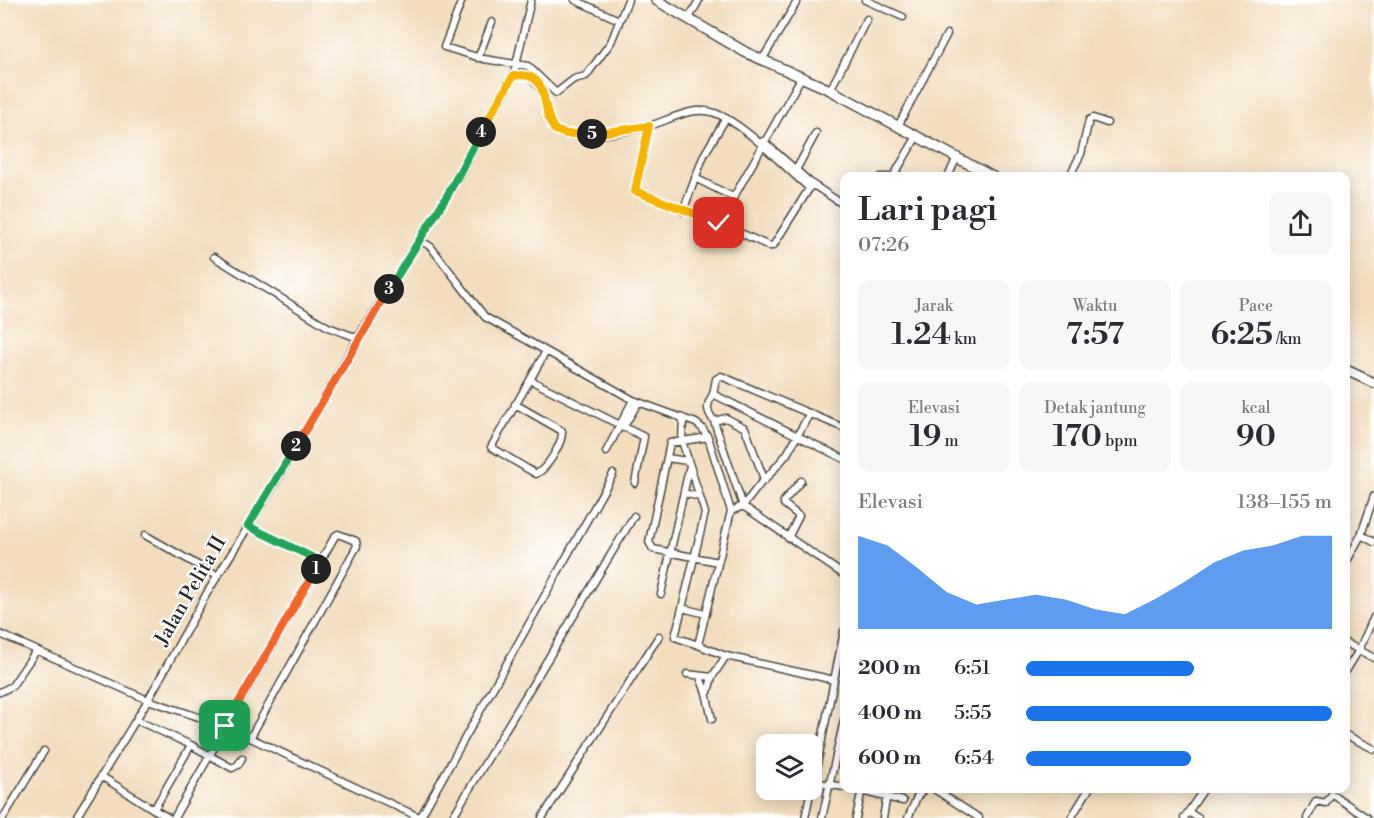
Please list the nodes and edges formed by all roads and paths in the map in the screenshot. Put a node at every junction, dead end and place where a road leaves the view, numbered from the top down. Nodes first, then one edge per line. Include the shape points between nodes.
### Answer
1 (462, 0) edge
2 (531, 0) edge
3 (575, 0) edge
4 (628, 0) edge
5 (699, 0) edge
6 (798, 0) edge
7 (865, 0) edge
8 (660, 1) edge
9 (903, 17) dead end
10 (867, 19) dead end
11 (619, 20) junction
12 (688, 20) junction
13 (492, 22) dead end
14 (946, 34) dead end
15 (478, 58) junction
16 (762, 60) junction
17 (515, 70) junction
18 (799, 82) junction
19 (830, 90) junction
20 (552, 92) junction
21 (545, 94) junction
22 (726, 118) junction
23 (1107, 123) dead end
24 (649, 126) junction
25 (898, 126) junction
26 (816, 133) dead end
27 (916, 139) junction
28 (762, 144) junction
29 (956, 160) junction
30 (796, 170) junction
31 (895, 172) edge
32 (950, 172) edge
33 (982, 172) edge
34 (1072, 172) edge
35 (695, 178) junction
36 (810, 185) junction
37 (733, 198) junction
38 (840, 203) edge
39 (683, 211) junction
40 (719, 223) junction
41 (422, 237) junction
42 (214, 257) dead end
43 (358, 338) junction
44 (546, 351) junction
45 (1350, 372) edge
46 (530, 380) junction
47 (1374, 383) edge
48 (713, 394) junction
49 (635, 402) junction
50 (515, 404) junction
51 (810, 413) junction
52 (683, 418) junction
53 (714, 421) junction
54 (622, 426) junction
55 (840, 426) edge
56 (799, 436) junction
57 (708, 437) junction
58 (683, 443) junction
59 (606, 455) dead end
60 (840, 457) edge
61 (667, 458) junction
62 (688, 464) junction
63 (613, 474) dead end
64 (764, 481) junction
65 (801, 481) dead end
66 (634, 483) dead end
67 (684, 493) junction
68 (1374, 496) edge
69 (700, 497) junction
70 (737, 509) junction
71 (634, 516) dead end
72 (248, 526) junction
73 (145, 534) dead end
74 (1361, 535) junction
75 (788, 538) junction
76 (1374, 542) edge
77 (670, 553) junction
78 (1350, 556) edge
79 (695, 557) junction
80 (320, 561) junction
81 (718, 562) junction
82 (840, 571) edge
83 (217, 576) junction
84 (661, 594) dead end
85 (682, 608) junction
86 (706, 614) junction
87 (1374, 617) edge
88 (0, 634) edge
89 (658, 636) dead end
90 (698, 645) junction
91 (1350, 645) edge
92 (34, 650) junction
93 (1359, 650) junction
94 (840, 654) edge
95 (726, 656) junction
96 (1374, 658) edge
97 (1350, 665) edge
98 (687, 674) dead end
99 (840, 675) edge
100 (835, 676) junction
101 (700, 677) junction
102 (712, 677) junction
103 (0, 692) edge
104 (706, 693) junction
105 (148, 700) junction
106 (712, 719) dead end
107 (135, 720) junction
108 (225, 726) junction
109 (1350, 737) edge
110 (250, 738) junction
111 (840, 738) edge
112 (822, 739) edge
113 (191, 745) junction
114 (1374, 749) edge
115 (44, 751) dead end
116 (210, 755) junction
117 (242, 758) dead end
118 (101, 776) junction
119 (830, 784) junction
120 (822, 785) edge
121 (840, 786) edge
122 (860, 793) edge
123 (870, 793) edge
124 (887, 793) edge
125 (920, 793) edge
126 (939, 793) edge
127 (1087, 793) edge
128 (1201, 793) edge
129 (886, 798) junction
130 (809, 800) edge
131 (903, 801) dead end
132 (153, 809) junction
133 (968, 815) edge
134 (1186, 815) edge
135 (3, 818) edge
136 (76, 818) edge
137 (169, 818) edge
138 (174, 818) edge
139 (420, 818) edge
140 (452, 818) edge
141 (542, 818) edge
142 (805, 818) edge
143 (822, 818) edge
144 (856, 818) edge
145 (884, 818) edge
146 (908, 818) edge
147 (979, 818) edge
148 (1071, 818) edge
149 (1198, 818) edge
150 (1307, 818) edge
151 (1367, 818) edge

1 - 15 street via 444,47
2 - 17 street, Jalan Pelita II
3 - 11 street
4 - 11 street
5 - 12 street
6 - 16 street
7 - 9 street
8 - 12 street
10 - 19 street
11 - 20 street via 611,42 585,78 574,79
12 - 16 street
13 - 15 street
14 - 25 street
15 - 17 street
16 - 18 street
17 - 20 street via 531,68
17 - 21 street via 533,78
17 - 41 street, Jalan Pelita II
18 - 19 street
18 - 28 street
19 - 25 street
20 - 21 street
21 - 24 street via 552,127 566,134
22 - 24 street via 701,111
22 - 28 street
22 - 35 street
23 - 34 street via 1089,120 1081,154
24 - 39 street via 635,191
25 - 27 street
26 - 30 street
27 - 29 street
27 - 31 street
28 - 30 street
28 - 36 street
28 - 37 street
29 - 32 street
29 - 33 street
30 - 36 street
35 - 37 street
35 - 39 street
36 - 38 street
36 - 40 street via 773,246
37 - 40 street
39 - 40 street
41 - 43 street, Jalan Pelita II
41 - 44 street via 485,317
42 - 43 street via 328,327
43 - 72 street, Jalan Pelita II
44 - 46 street
44 - 49 street
45 - 47 street
46 - 50 street
46 - 54 street
48 - 51 street via 719,376
48 - 53 street via 706,410
48 - 56 street
49 - 52 street
49 - 54 street
50 - 50 street via 491,448 536,474 562,438 562,431
51 - 55 street
51 - 56 street
52 - 57 street via 696,423
52 - 58 street
53 - 64 street via 726,418 745,428
53 - 70 street
54 - 59 street
54 - 66 street via 645,438
56 - 60 street
56 - 64 street
57 - 58 street
57 - 70 street
58 - 61 street via 670,443
58 - 62 street
61 - 62 street
61 - 77 street via 649,542 653,549
62 - 67 street
62 - 69 street
63 - 139 street
64 - 70 street
65 - 75 street via 784,501 799,518
67 - 69 street
67 - 77 street
68 - 74 street
69 - 79 street via 705,513
70 - 75 street
70 - 81 street
71 - 140 street
72 - 80 street
72 - 83 street, Jalan Pelita II
73 - 83 street
74 - 76 street
74 - 78 street
75 - 82 street
77 - 79 street
77 - 84 street
79 - 81 street
79 - 85 street
80 - 108 street
80 - 110 street via 336,534 358,543
81 - 86 street
83 - 105 street, Jalan Pelita II
85 - 86 street
85 - 90 street via 675,637
86 - 90 street
87 - 93 street
88 - 92 street
89 - 141 street
90 - 95 street
91 - 93 street
92 - 103 street via 12,686
92 - 105 street
93 - 96 street
93 - 97 street
94 - 100 street
95 - 100 street
95 - 102 street
98 - 101 street
99 - 100 street
100 - 112 street
101 - 102 street
101 - 104 street
102 - 104 street
104 - 106 street
105 - 107 street, Jalan Pelita II
105 - 108 street
107 - 113 street
107 - 118 street, Jalan Pelita II
108 - 110 street
108 - 116 street
109 - 114 street
110 - 139 street
111 - 119 street
113 - 116 street
113 - 132 street
115 - 135 street
116 - 117 street via 232,768
116 - 138 street
118 - 132 street
118 - 136 street, Jalan Pelita II
119 - 120 street
119 - 121 street
119 - 143 street
122 - 144 street
123 - 129 street
124 - 129 street
125 - 146 street
126 - 133 street
127 - 148 street
128 - 134 street
129 - 131 street
129 - 145 street
130 - 142 street
132 - 137 street
133 - 147 street
134 - 149 street
150 - 151 street via 1316,801 1326,802 1332,794

